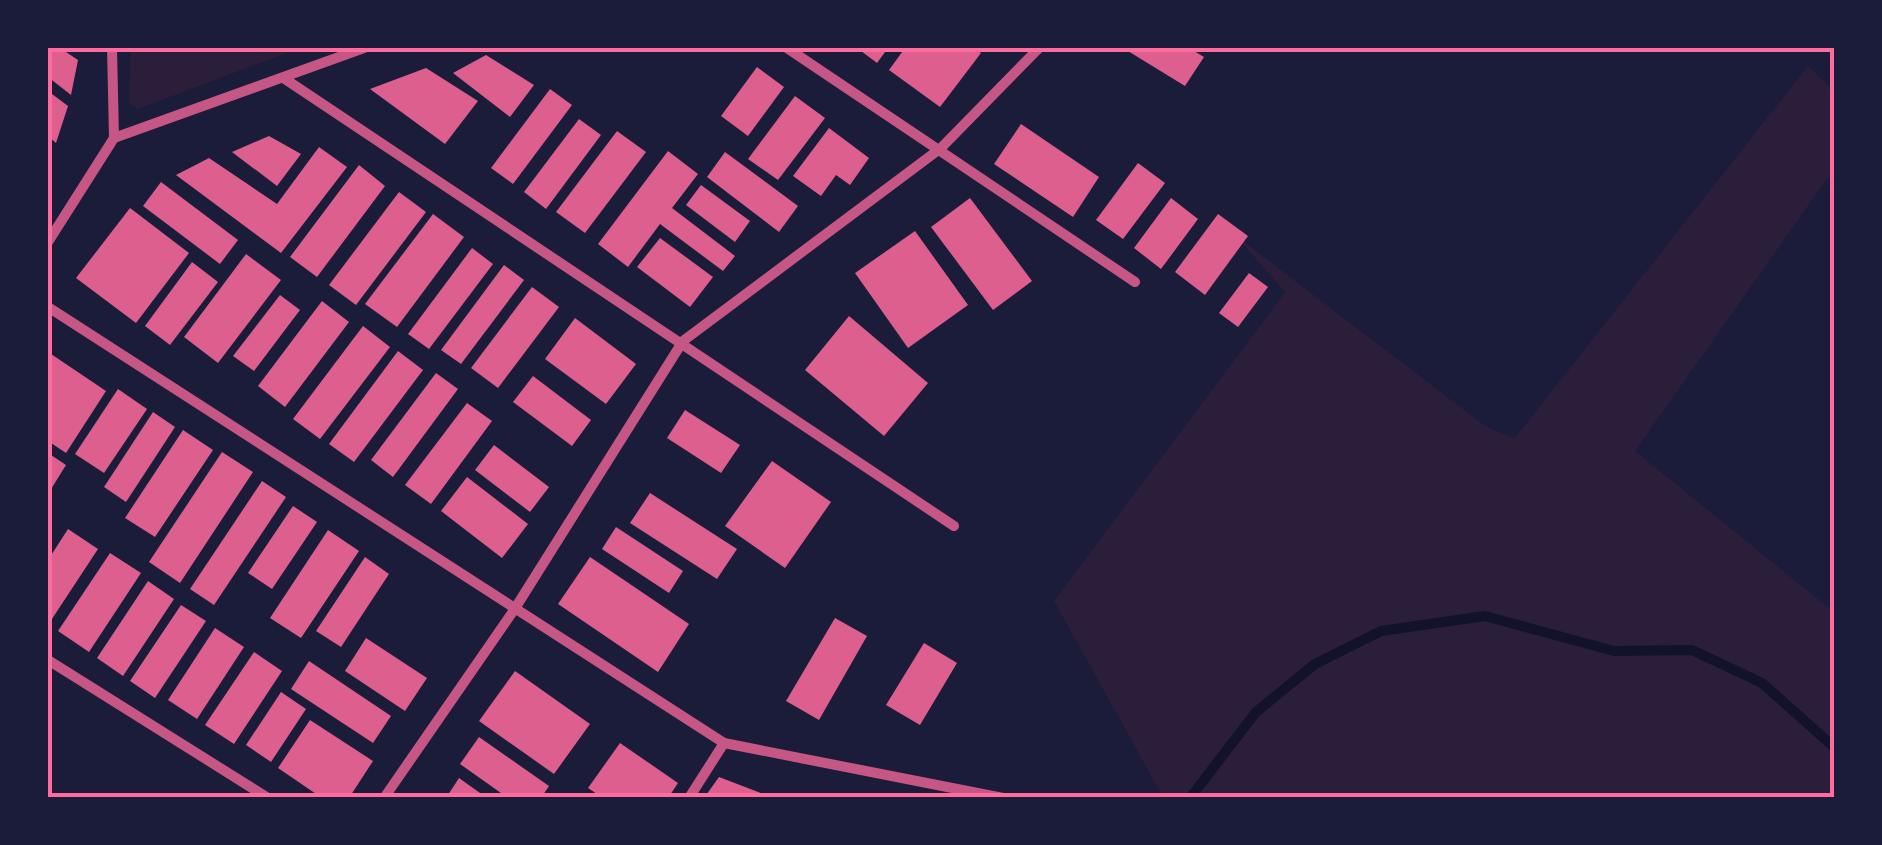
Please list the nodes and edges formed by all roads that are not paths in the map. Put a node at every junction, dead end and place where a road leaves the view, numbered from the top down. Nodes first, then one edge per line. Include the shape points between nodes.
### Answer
1 (112, 48) edge
2 (364, 48) edge
3 (787, 48) edge
4 (1038, 48) edge
5 (285, 79) junction
6 (114, 138) junction
7 (941, 148) junction
8 (48, 242) edge
9 (1135, 282) dead end
10 (48, 307) edge
11 (684, 341) junction
12 (954, 526) dead end
13 (514, 610) junction
14 (48, 660) edge
15 (724, 743) junction
16 (268, 798) edge
17 (384, 798) edge
18 (689, 798) edge
19 (1004, 798) edge

1 - 6 street
2 - 5 street
3 - 7 street
4 - 7 street
5 - 6 street
5 - 11 street
6 - 8 street
7 - 9 street
7 - 11 street
10 - 13 street
11 - 12 street
11 - 13 street
13 - 15 street
13 - 17 street
14 - 16 street
15 - 18 street
15 - 19 street

